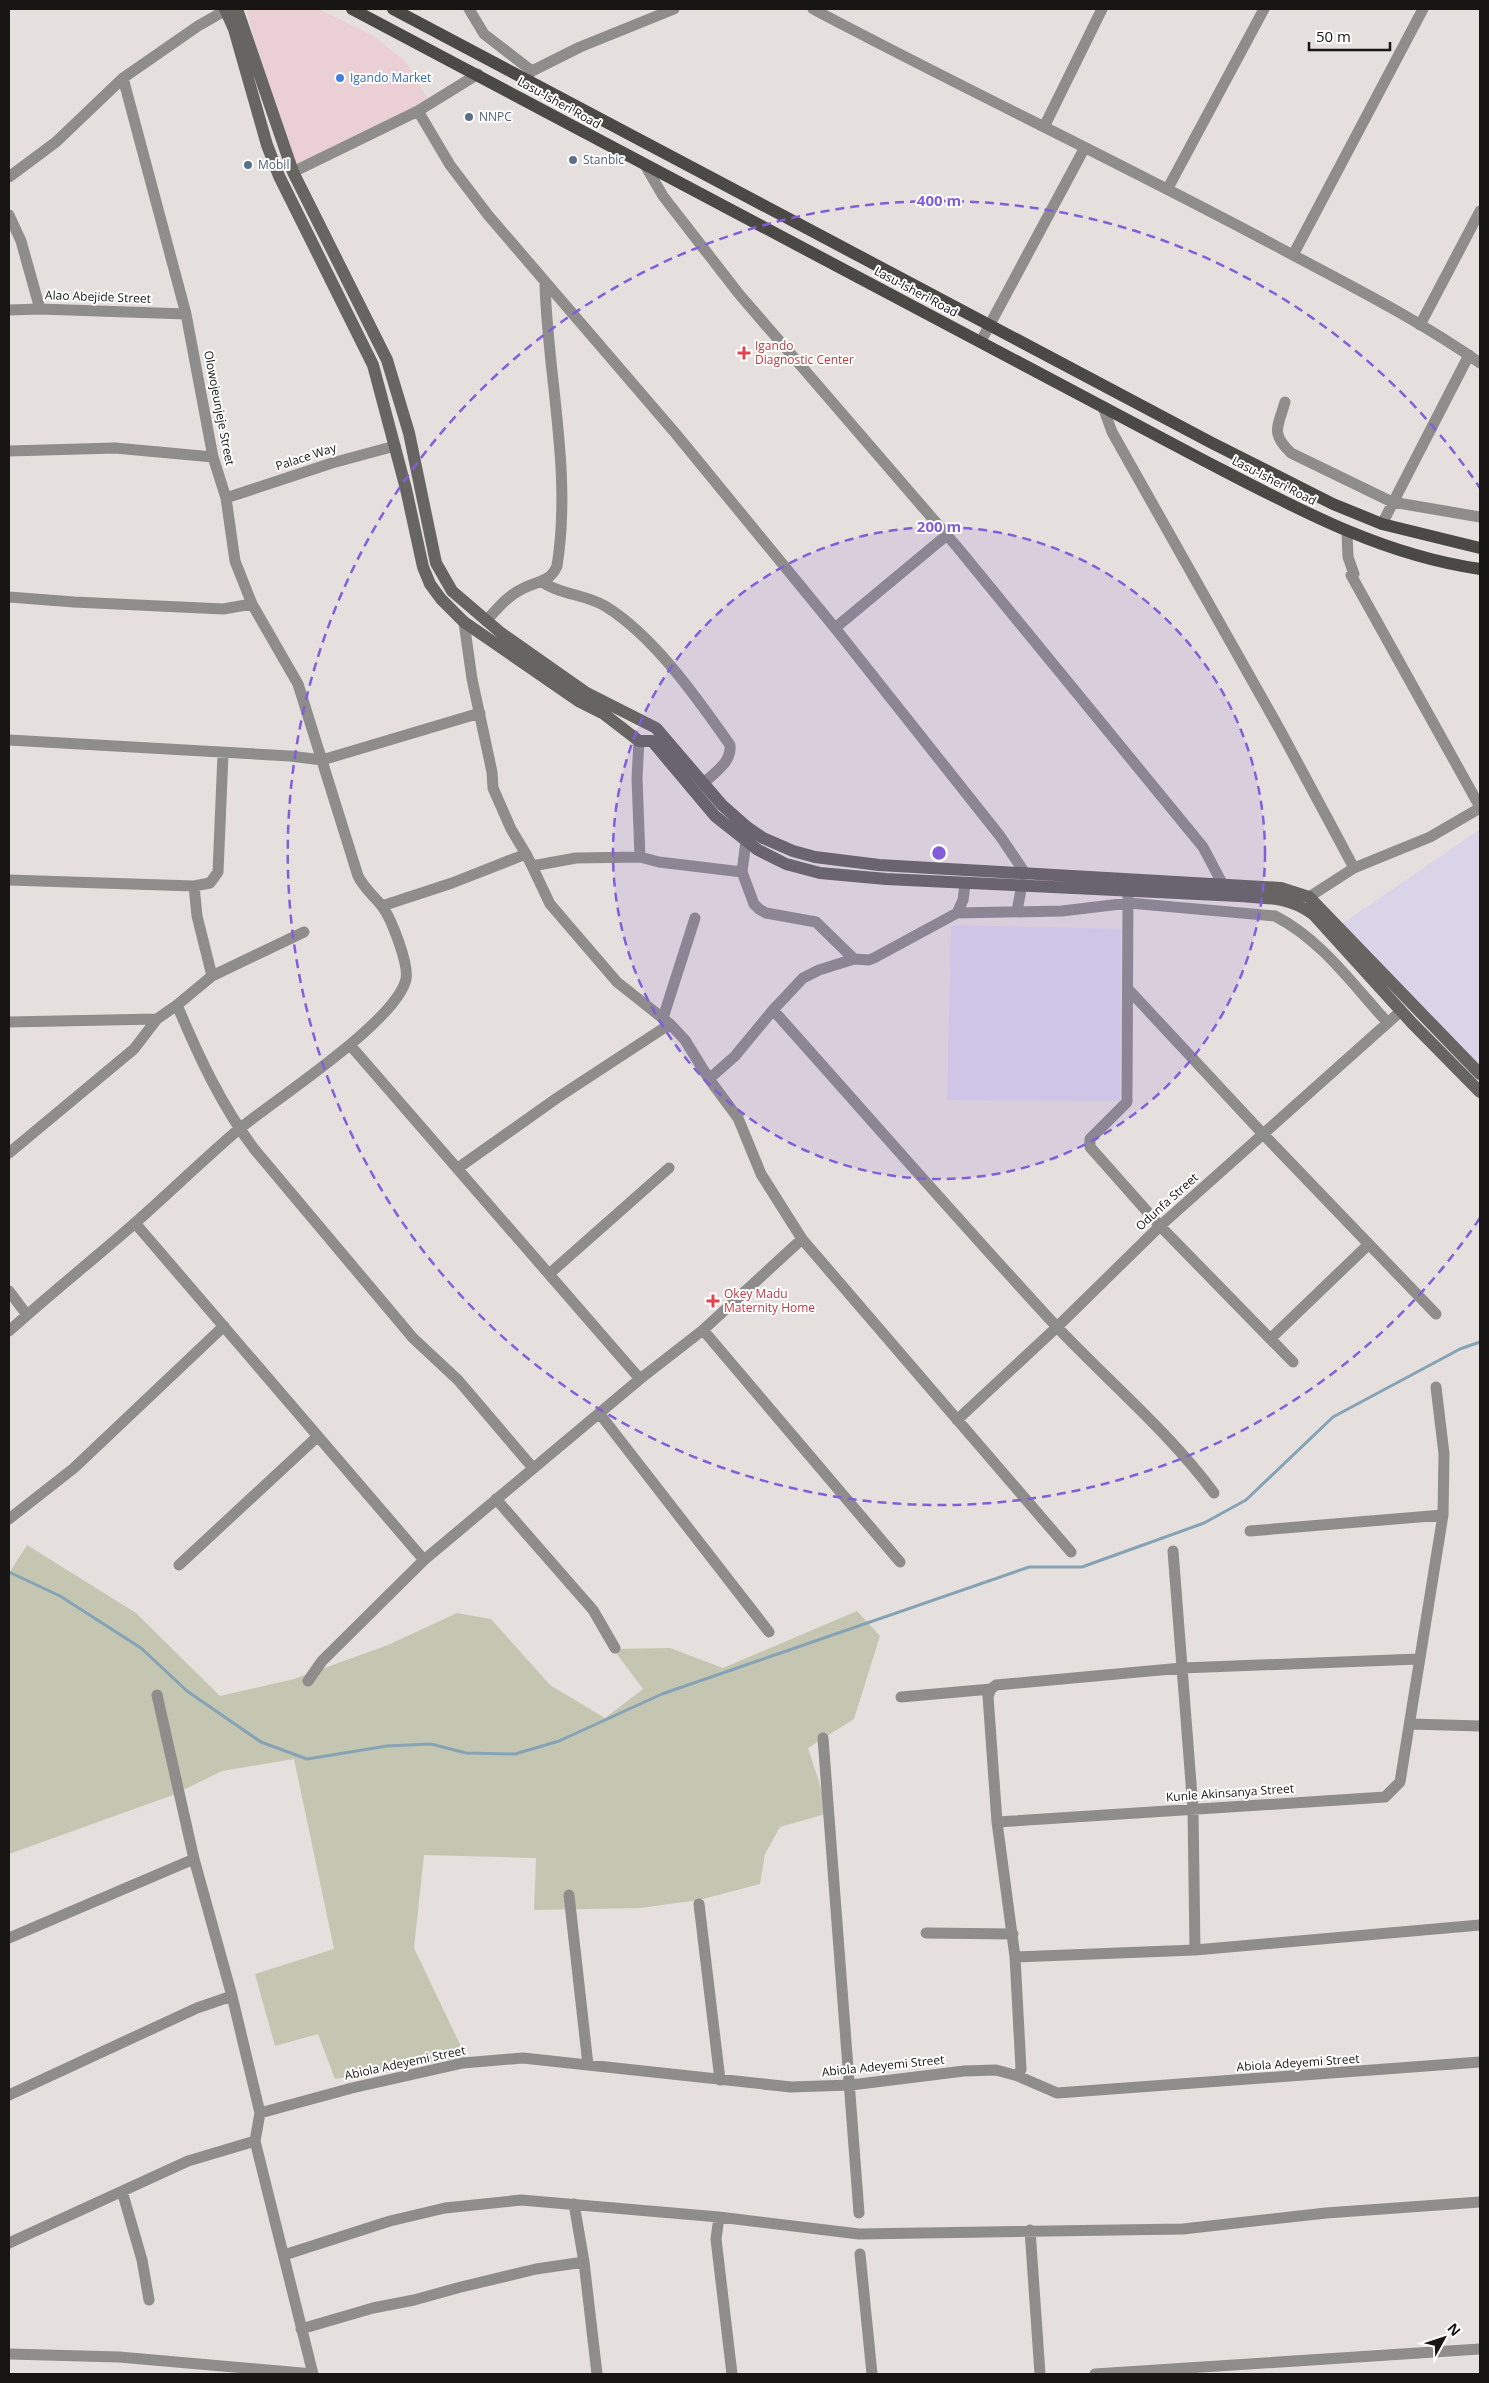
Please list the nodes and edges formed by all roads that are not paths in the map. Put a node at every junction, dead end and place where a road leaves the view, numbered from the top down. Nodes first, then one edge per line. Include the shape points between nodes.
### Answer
1 (229, 9) edge
2 (352, 9) edge
3 (393, 9) edge
4 (469, 9) edge
5 (674, 9) edge
6 (812, 9) edge
7 (1102, 9) edge
8 (1264, 9) edge
9 (1423, 9) edge
10 (478, 74) junction
11 (528, 75) junction
12 (123, 78) junction
13 (418, 111) junction
14 (1044, 126) junction
15 (1084, 149) junction
16 (645, 165) junction
17 (293, 172) junction
18 (9, 177) edge
19 (1168, 188) junction
20 (1480, 211) edge
21 (9, 215) edge
22 (1293, 255) junction
23 (545, 285) junction
24 (40, 309) junction
25 (9, 310) edge
26 (186, 314) junction
27 (989, 325) junction
28 (1420, 325) junction
29 (981, 342) junction
30 (1469, 355) junction
31 (1480, 363) edge
32 (1285, 402) dead end
33 (1103, 407) junction
34 (395, 446) junction
35 (9, 451) edge
36 (213, 457) junction
37 (226, 498) junction
38 (1392, 502) junction
39 (1480, 517) edge
40 (1382, 524) junction
41 (1346, 532) junction
42 (947, 535) junction
43 (1480, 548) edge
44 (1480, 570) edge
45 (542, 582) junction
46 (9, 597) edge
47 (252, 604) junction
48 (486, 621) junction
49 (464, 622) junction
50 (835, 628) junction
51 (480, 713) junction
52 (9, 740) edge
53 (639, 741) junction
54 (223, 754) junction
55 (322, 760) junction
56 (704, 783) junction
57 (1480, 808) edge
58 (746, 841) junction
59 (526, 854) junction
60 (640, 856) junction
61 (532, 866) junction
62 (1354, 868) junction
63 (742, 872) junction
64 (1024, 878) junction
65 (9, 880) edge
66 (965, 884) junction
67 (1222, 884) junction
68 (194, 886) junction
69 (1239, 896) junction
70 (1309, 896) junction
71 (1128, 898) junction
72 (382, 906) junction
73 (1017, 911) junction
74 (957, 913) junction
75 (1236, 914) junction
76 (695, 918) dead end
77 (304, 932) dead end
78 (854, 959) junction
79 (212, 976) junction
80 (1128, 989) junction
81 (177, 1005) junction
82 (773, 1010) junction
83 (1401, 1011) junction
84 (157, 1019) junction
85 (666, 1021) junction
86 (9, 1022) edge
87 (1388, 1023) junction
88 (350, 1045) junction
89 (1480, 1074) edge
90 (710, 1079) junction
91 (1480, 1092) edge
92 (240, 1129) junction
93 (1263, 1134) junction
94 (9, 1153) edge
95 (458, 1168) junction
96 (669, 1168) dead end
97 (135, 1223) junction
98 (1160, 1226) junction
99 (802, 1238) junction
100 (1369, 1244) junction
101 (549, 1274) junction
102 (9, 1291) edge
103 (1436, 1314) dead end
104 (27, 1315) junction
105 (224, 1326) junction
106 (1057, 1327) junction
107 (703, 1330) junction
108 (9, 1332) edge
109 (1270, 1339) junction
110 (1293, 1362) dead end
111 (640, 1379) junction
112 (1436, 1387) dead end
113 (599, 1413) junction
114 (957, 1420) junction
115 (317, 1437) junction
116 (533, 1468) junction
117 (1214, 1493) dead end
118 (496, 1499) junction
119 (1443, 1515) junction
120 (9, 1519) edge
121 (1250, 1530) dead end
122 (1173, 1551) dead end
123 (1071, 1552) dead end
124 (424, 1560) junction
125 (900, 1562) dead end
126 (179, 1566) dead end
127 (769, 1632) dead end
128 (615, 1648) dead end
129 (1419, 1659) junction
130 (1182, 1668) junction
131 (308, 1681) dead end
132 (990, 1689) junction
133 (157, 1695) dead end
134 (901, 1697) dead end
135 (1411, 1724) junction
136 (1480, 1726) edge
137 (823, 1738) dead end
138 (1193, 1809) junction
139 (997, 1822) junction
140 (194, 1859) junction
141 (569, 1896) dead end
142 (699, 1904) dead end
143 (1480, 1925) edge
144 (926, 1933) dead end
145 (1013, 1934) junction
146 (9, 1938) edge
147 (1195, 1950) junction
148 (1016, 1957) junction
149 (232, 1996) junction
150 (1480, 2062) edge
151 (588, 2065) junction
152 (1018, 2076) junction
153 (720, 2080) junction
154 (851, 2085) junction
155 (9, 2095) edge
156 (260, 2113) junction
157 (255, 2141) junction
158 (122, 2191) junction
159 (1480, 2202) edge
160 (574, 2204) junction
161 (859, 2213) dead end
162 (719, 2217) junction
163 (1030, 2230) junction
164 (9, 2243) edge
165 (860, 2254) dead end
166 (284, 2255) junction
167 (584, 2262) junction
168 (149, 2300) dead end
169 (301, 2329) junction
170 (1480, 2349) edge
171 (9, 2354) edge
172 (313, 2374) edge
173 (597, 2374) edge
174 (732, 2374) edge
175 (872, 2374) edge
176 (1040, 2374) edge
177 (1095, 2374) edge

1 - 12 street
1 - 17 main road
1 - 34 main road via 279,176 373,365
2 - 10 main road, Lasu-Isheri Road
3 - 11 main road, Lasu-Isheri Road
4 - 11 street via 484,34
5 - 11 street via 580,47
6 - 14 street
7 - 14 street
8 - 19 street
9 - 22 street
10 - 13 street
10 - 16 main road, Lasu-Isheri Road
11 - 27 main road, Lasu-Isheri Road
12 - 18 street via 51,147
12 - 26 street, Olowojeunjeje Street
13 - 17 street
13 - 23 street via 450,165
14 - 15 street
15 - 19 street
15 - 27 street
16 - 29 main road, Lasu-Isheri Road
16 - 42 street via 663,196 739,294
17 - 48 main road via 387,360 410,433 436,563 442,577 452,591
19 - 22 street
20 - 28 street
21 - 24 street via 21,241
22 - 28 street
23 - 45 street via 564,509 557,566 554,575
23 - 50 street via 578,318
24 - 25 street, Alao Abejide Street
24 - 26 street, Alao Abejide Street
26 - 36 street, Olowojeunjeje Street
27 - 29 street
27 - 40 main road, Lasu-Isheri Road via 1298,487
28 - 30 street
29 - 33 main road, Lasu-Isheri Road
30 - 31 street
30 - 38 street
32 - 38 street via 1276,431 1280,442 1291,453
33 - 41 main road, Lasu-Isheri Road
33 - 62 street via 1112,432
34 - 37 street, Palace Way via 332,462
34 - 49 main road via 423,567 440,599
35 - 36 street via 115,448
36 - 37 street, Olowojeunjeje Street
37 - 47 street, Olowojeunjeje Street via 235,561
38 - 39 street
38 - 40 street
40 - 43 main road, Lasu-Isheri Road
41 - 44 main road, Lasu-Isheri Road via 1460,567
41 - 57 street via 1348,557 1354,574 1351,575
42 - 50 street
42 - 67 street via 1203,847
45 - 48 street via 522,588
45 - 56 street via 605,606 640,634 689,686 730,745 731,753 727,760
46 - 47 street via 223,609
47 - 55 street, Olowojeunjeje Street via 298,684
48 - 56 main road via 585,692 656,728
49 - 51 street
49 - 53 main road via 580,702 604,714
50 - 64 street via 988,821
51 - 55 street
51 - 59 street via 493,788
52 - 54 street
53 - 58 main road via 652,741 715,816
53 - 60 street
54 - 55 street
54 - 68 street via 218,872 210,883
55 - 72 street, Olowojeunjeje Street via 358,876 364,888
56 - 64 main road via 722,805 747,827 793,851 879,865
57 - 62 street via 1430,837
58 - 63 street
58 - 66 main road via 786,864 820,873
59 - 61 street
59 - 72 street
60 - 61 street via 576,858
60 - 63 street via 659,862
61 - 85 street via 550,904 595,958 617,982
62 - 70 street
63 - 78 street via 759,909 816,922
64 - 66 main road
64 - 67 main road
64 - 71 main road
64 - 73 street
65 - 68 street
66 - 74 street
67 - 70 main road via 1280,888
68 - 79 street via 197,916
69 - 71 main road
69 - 75 street
69 - 83 main road via 1290,901 1313,914
70 - 89 main road
71 - 73 street via 1062,911
71 - 75 street
71 - 80 street
72 - 88 street, Olowojeunjeje Street via 390,920 407,976 400,996
73 - 74 street
74 - 78 street via 874,958
75 - 87 street via 1275,916 1291,924 1316,944
76 - 85 street
77 - 79 street
78 - 82 street via 803,978
79 - 81 street
80 - 93 street
80 - 98 street via 1128,1102 1090,1139 1090,1147
81 - 84 street
81 - 92 street
82 - 90 street via 735,1056
82 - 106 street
83 - 87 street, Odunfa Street
83 - 91 main road
84 - 86 street
84 - 94 street via 134,1049
85 - 90 street via 684,1040
85 - 95 street
87 - 93 street, Odunfa Street
88 - 92 street, Olowojeunjeje Street
88 - 95 street
90 - 99 street via 738,1118 761,1174
92 - 97 street, Olowojeunjeje Street
92 - 116 street via 413,1338 458,1380
93 - 98 street, Odunfa Street
93 - 100 street
95 - 101 street
96 - 101 street
97 - 104 street, Olowojeunjeje Street
97 - 105 street
98 - 106 street, Odunfa Street
98 - 109 street
99 - 107 street
99 - 114 street
100 - 103 street
100 - 109 street
101 - 111 street
102 - 104 street
104 - 108 street, Olowojeunjeje Street
105 - 115 street
105 - 120 street via 74,1468
106 - 114 street, Odunfa Street
106 - 117 street via 1163,1432
107 - 111 street
107 - 125 street
109 - 110 street
111 - 113 street
112 - 119 street, Kunle Akinsanya Street via 1444,1454
113 - 116 street
113 - 127 street
114 - 123 street
115 - 124 street
115 - 126 street
116 - 118 street
118 - 124 street
118 - 128 street via 593,1610
119 - 121 street
119 - 129 street, Kunle Akinsanya Street
122 - 130 street
124 - 131 street via 322,1661
129 - 130 street
129 - 135 street, Kunle Akinsanya Street
130 - 132 street via 996,1685
130 - 138 street
132 - 134 street
132 - 139 street
133 - 140 street
135 - 136 street
135 - 138 street, Kunle Akinsanya Street via 1400,1782 1385,1797
137 - 154 street
138 - 139 street, Kunle Akinsanya Street
138 - 147 street
139 - 145 street
140 - 146 street
140 - 149 street
141 - 151 street
142 - 153 street
143 - 147 street
144 - 145 street
145 - 148 street
147 - 148 street
148 - 152 street via 1021,2069
149 - 155 street via 197,2008
149 - 156 street
150 - 152 street, Abiola Adeyemi Street via 1057,2093
151 - 153 street, Abiola Adeyemi Street
151 - 156 street, Abiola Adeyemi Street via 523,2058 463,2063
152 - 154 street, Abiola Adeyemi Street via 996,2070 964,2071
153 - 154 street, Abiola Adeyemi Street via 791,2087
154 - 161 street
156 - 157 street
157 - 158 street via 188,2161
157 - 166 street
158 - 164 street
158 - 168 street via 142,2260
159 - 163 street via 1326,2213 1183,2229
160 - 162 street
160 - 166 street via 521,2200 445,2208 390,2221
160 - 167 street
162 - 163 street via 859,2234
162 - 174 street via 716,2239
163 - 176 street
165 - 175 street
166 - 169 street
167 - 169 street via 461,2286
167 - 173 street
169 - 172 street
170 - 177 street
171 - 172 street via 119,2357

